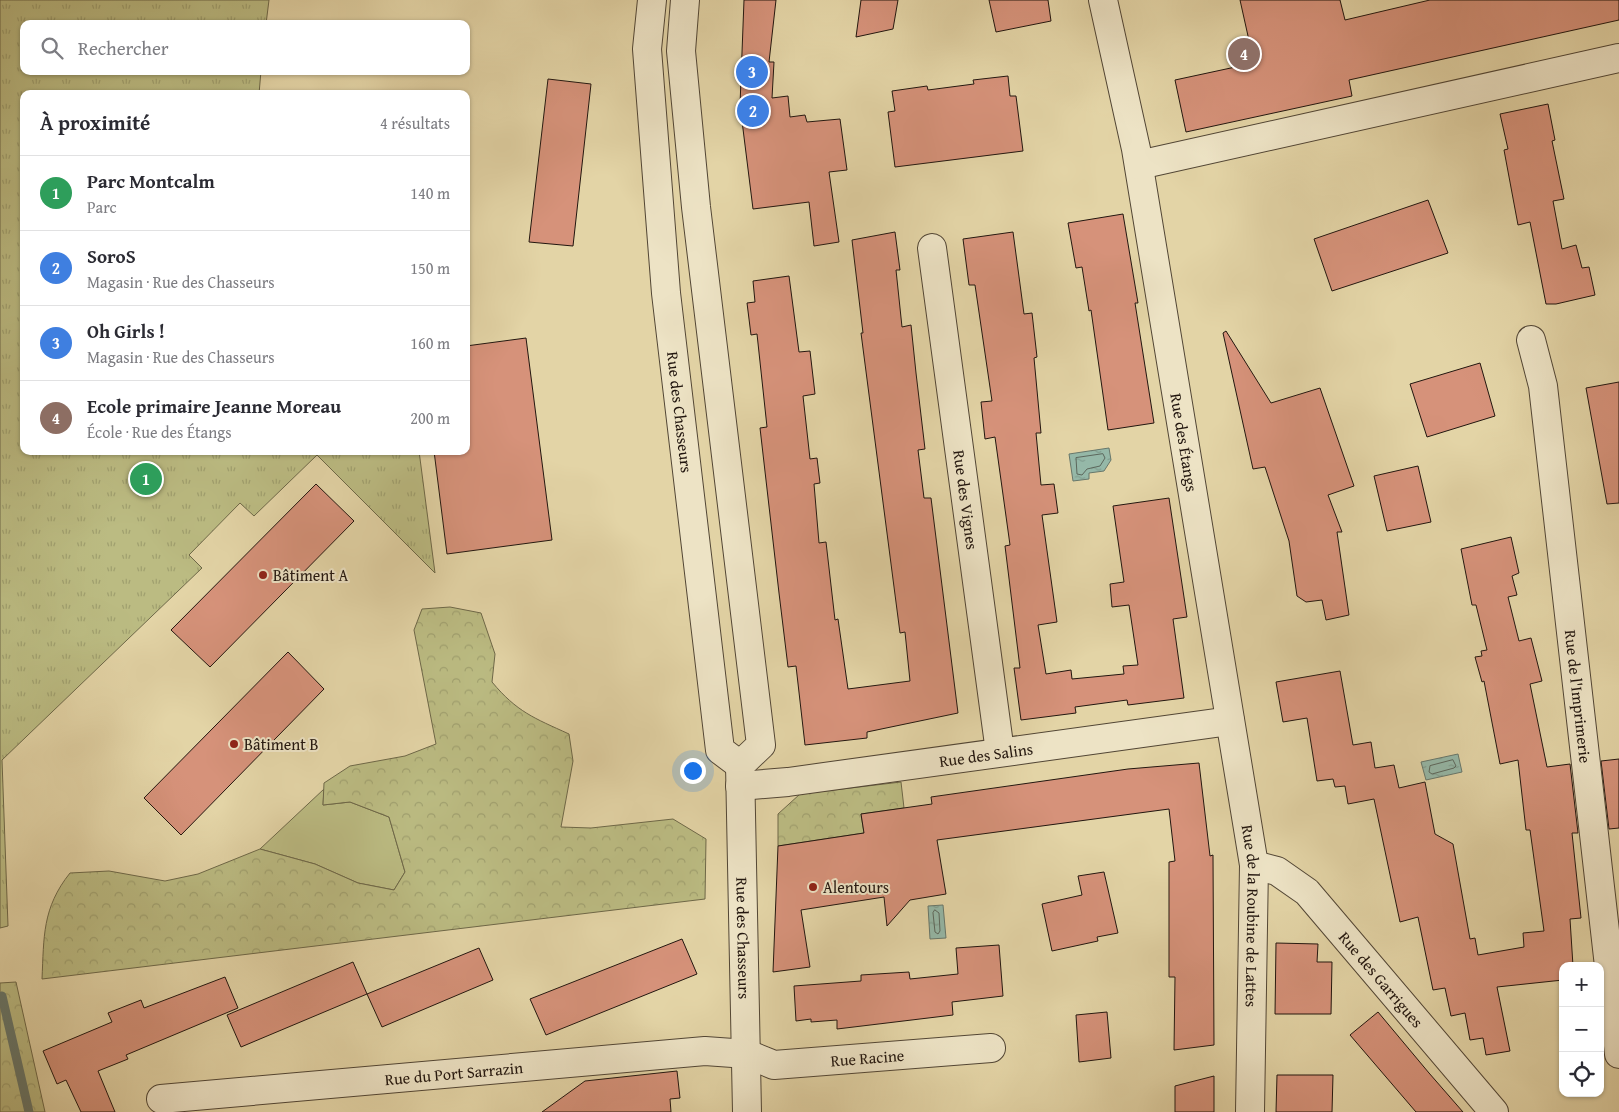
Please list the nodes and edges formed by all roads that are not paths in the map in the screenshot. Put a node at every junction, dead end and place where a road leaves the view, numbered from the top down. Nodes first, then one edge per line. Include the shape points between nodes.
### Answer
1 (652, 0) edge
2 (685, 0) edge
3 (1103, 0) edge
4 (647, 49) junction
5 (681, 51) junction
6 (1619, 58) edge
7 (1139, 165) junction
8 (932, 248) dead end
9 (1531, 340) dead end
10 (1230, 721) junction
11 (1000, 752) junction
12 (740, 775) junction
13 (1254, 865) junction
14 (991, 1048) dead end
15 (747, 1054) junction
16 (1619, 1054) edge
17 (161, 1099) dead end
18 (748, 1112) edge
19 (1250, 1112) edge
20 (1494, 1112) edge

1 - 4 street, Rue des Chasseurs
2 - 5 street
3 - 7 street, Rue des Étangs
4 - 5 street
4 - 12 street, Rue des Chasseurs via 666,293 720,750
5 - 12 street via 696,207 761,745
6 - 7 street
7 - 10 street, Rue des Étangs
8 - 11 street, Rue des Vignes
9 - 16 street, Rue de l'Imprimerie via 1543,386
10 - 11 street, Rue des Salins
10 - 13 street, Rue de la Roubine de Lattes
11 - 12 street, Rue des Salins via 788,782
12 - 15 street, Rue des Chasseurs
13 - 19 street, Rue de la Roubine de Lattes
13 - 20 street, Rue des Garrigues via 1277,871 1307,892
14 - 15 street, Rue Racine via 774,1065
15 - 17 street, Rue du Port Sarrazin via 704,1051
15 - 18 street, Rue des Chasseurs

